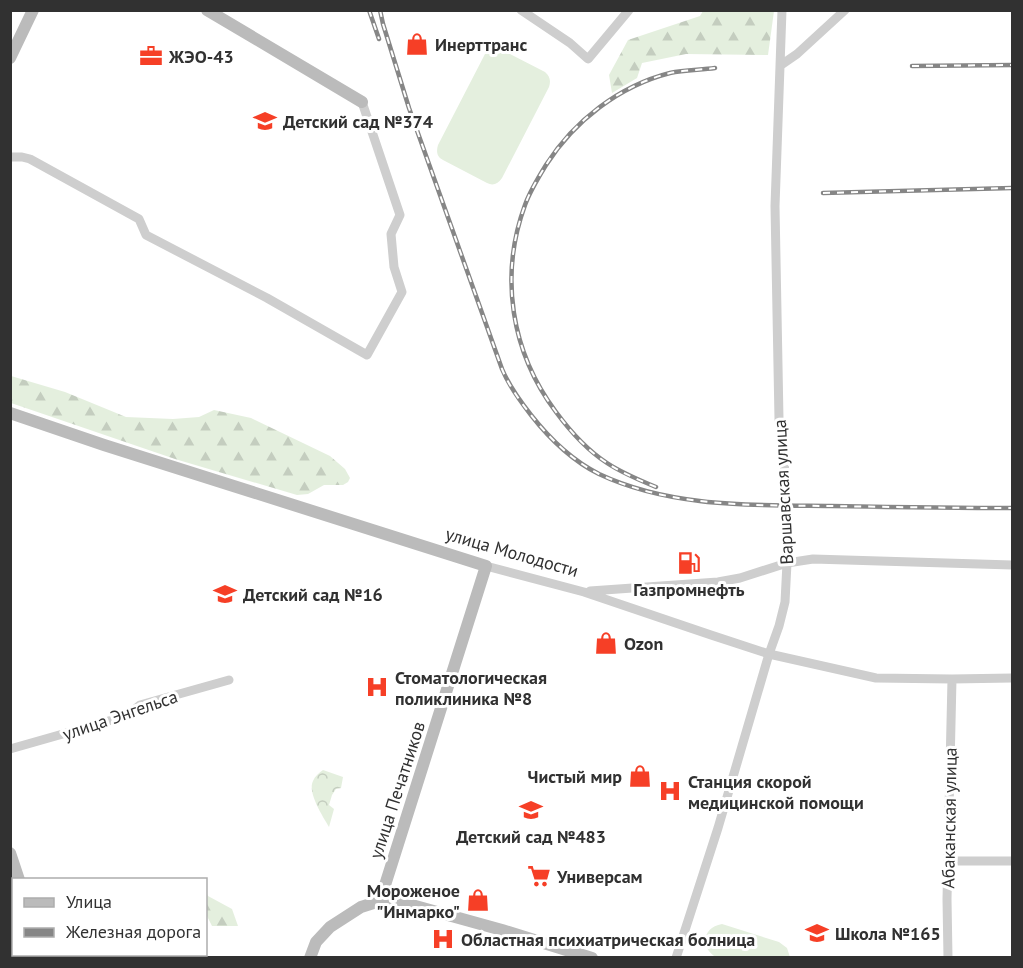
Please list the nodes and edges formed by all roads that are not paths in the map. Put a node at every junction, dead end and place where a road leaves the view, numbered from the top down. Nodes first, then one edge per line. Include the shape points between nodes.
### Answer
1 (33, 10) edge
2 (207, 10) edge
3 (521, 10) edge
4 (628, 10) edge
5 (782, 10) edge
6 (845, 10) edge
7 (10, 58) edge
8 (781, 65) junction
9 (362, 102) joint
10 (10, 158) edge
11 (10, 412) edge
12 (787, 564) junction
13 (1012, 565) edge
14 (486, 566) junction
15 (584, 592) junction
16 (769, 654) junction
17 (1012, 678) edge
18 (230, 680) dead end
19 (952, 680) junction
20 (10, 749) edge
21 (10, 853) edge
22 (948, 861) junction
23 (1012, 861) edge
24 (19, 878) edge
25 (380, 901) junction
26 (310, 957) edge
27 (592, 957) edge
28 (676, 957) edge
29 (948, 957) edge

1 - 7 street
2 - 9 street
3 - 4 street via 588,59
5 - 8 street, Варшавская улица
6 - 8 street
8 - 12 street, Варшавская улица via 776,299
9 - 10 street via 400,215 392,234 394,267 402,292 367,355 146,235 139,219 129,213 30,159
11 - 14 street, улица Молодости
12 - 13 street via 813,558
12 - 15 street via 718,582
12 - 16 street, Варшавская улица via 785,602
14 - 15 street, улица Молодости
14 - 25 street, улица Печатников
15 - 16 street, улица Молодости
16 - 19 street, улица Молодости via 876,678
16 - 28 street, Варшавская улица
17 - 19 street, улица Молодости
18 - 20 street, улица Энгельса via 140,705 112,720
19 - 22 street, Абаканская улица
21 - 24 street
22 - 23 street
22 - 29 street, Абаканская улица
25 - 26 street via 361,907 330,927 316,942
25 - 27 street via 409,904

